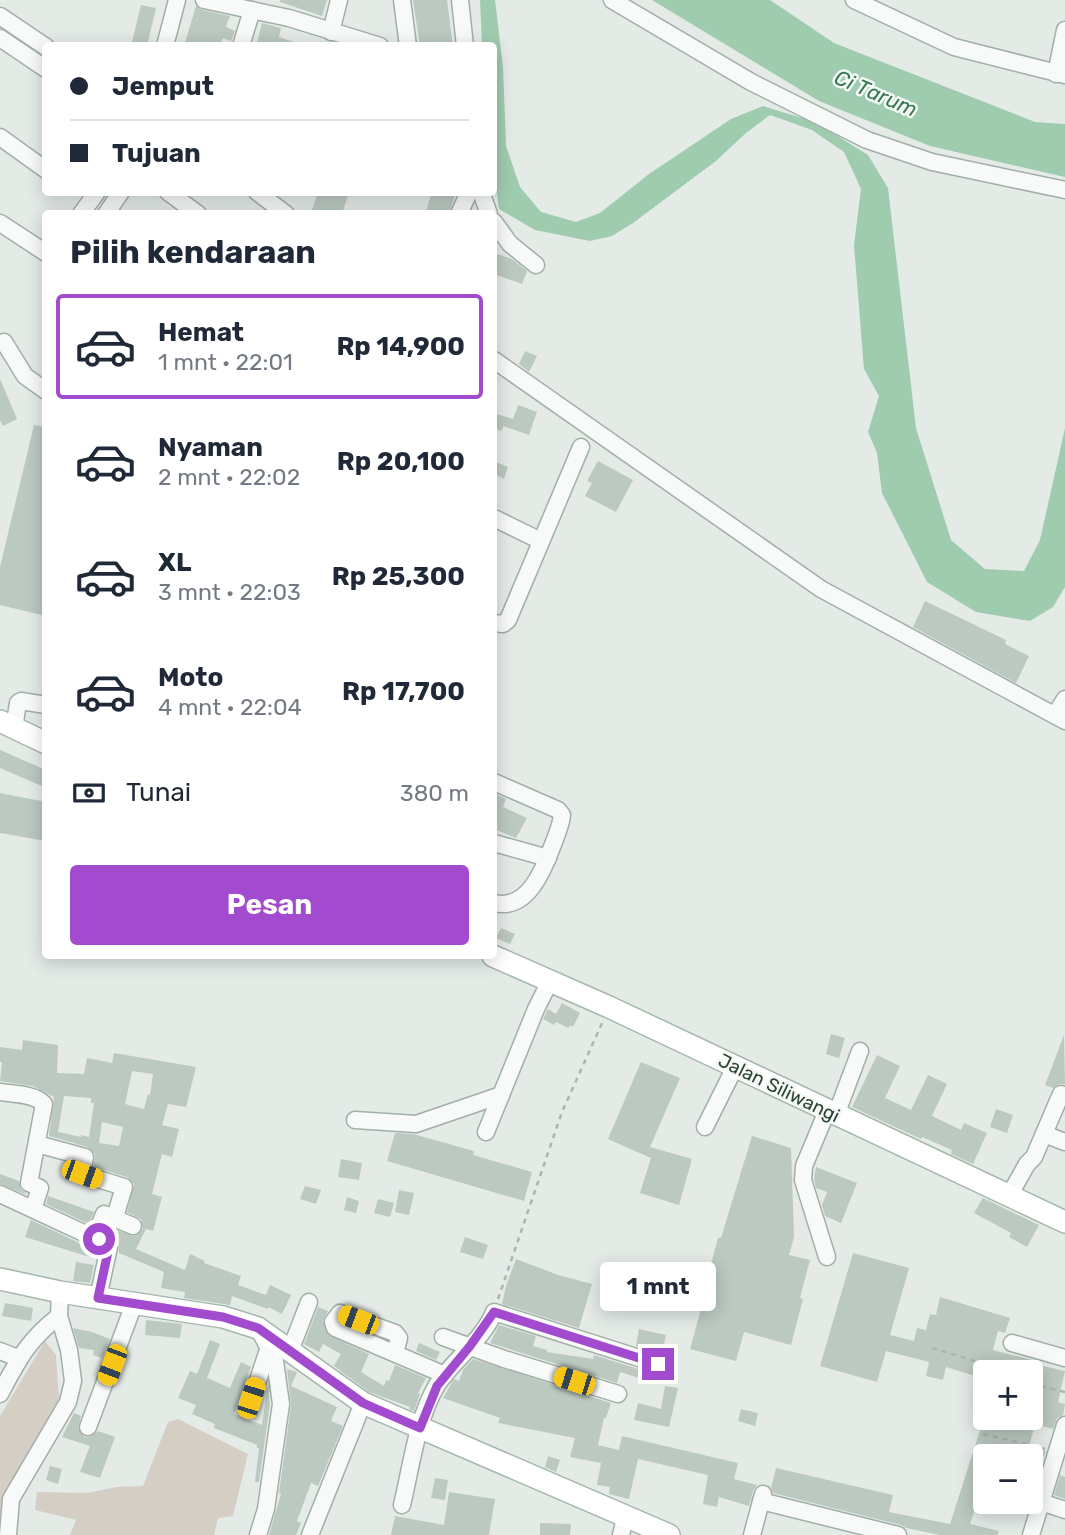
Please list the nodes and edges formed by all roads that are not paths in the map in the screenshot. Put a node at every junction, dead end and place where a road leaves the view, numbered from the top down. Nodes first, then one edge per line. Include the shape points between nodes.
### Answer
1 (177, 0) edge
2 (204, 0) edge
3 (339, 0) edge
4 (402, 0) edge
5 (460, 0) edge
6 (612, 0) edge
7 (854, 0) edge
8 (252, 10) junction
9 (0, 16) edge
10 (1065, 30) edge
11 (331, 32) junction
12 (0, 38) edge
13 (166, 42) edge
14 (242, 42) edge
15 (366, 42) edge
16 (407, 42) edge
17 (465, 42) edge
18 (42, 44) edge
19 (42, 66) edge
20 (1061, 74) edge
21 (0, 137) edge
22 (42, 167) edge
23 (1065, 190) edge
24 (173, 196) edge
25 (262, 196) edge
26 (193, 210) edge
27 (281, 210) edge
28 (0, 223) edge
29 (497, 228) edge
30 (42, 250) edge
31 (536, 265) dead end
32 (4, 342) dead end
33 (497, 362) edge
34 (42, 388) edge
35 (581, 447) dead end
36 (497, 519) edge
37 (541, 541) junction
38 (497, 623) edge
39 (1065, 699) edge
40 (42, 704) edge
41 (1060, 718) edge
42 (7, 724) edge
43 (42, 741) edge
44 (497, 783) edge
45 (497, 844) edge
46 (548, 858) junction
47 (497, 904) edge
48 (497, 958) edge
49 (550, 981) junction
50 (860, 1051) dead end
51 (735, 1066) junction
52 (0, 1092) edge
53 (1061, 1094) dead end
54 (501, 1095) junction
55 (832, 1113) junction
56 (355, 1120) dead end
57 (705, 1128) dead end
58 (486, 1132) dead end
59 (1044, 1134) junction
60 (1065, 1142) edge
61 (37, 1144) junction
62 (0, 1194) edge
63 (1009, 1196) junction
64 (33, 1209) junction
65 (115, 1217) junction
66 (1065, 1222) edge
67 (133, 1226) dead end
68 (95, 1237) junction
69 (827, 1257) dead end
70 (0, 1279) edge
71 (60, 1292) junction
72 (98, 1298) junction
73 (309, 1302) dead end
74 (134, 1304) junction
75 (59, 1316) junction
76 (443, 1337) dead end
77 (264, 1338) junction
78 (1012, 1343) dead end
79 (470, 1346) junction
80 (290, 1351) junction
81 (0, 1352) edge
82 (395, 1353) dead end
83 (18, 1358) junction
84 (1065, 1358) edge
85 (658, 1364) dead end
86 (445, 1375) junction
87 (0, 1394) edge
88 (618, 1394) dead end
89 (251, 1398) dead end
90 (363, 1403) junction
91 (1065, 1425) edge
92 (88, 1427) dead end
93 (420, 1428) junction
94 (1043, 1496) edge
95 (1043, 1503) edge
96 (402, 1506) dead end
97 (1065, 1510) edge
98 (1037, 1514) edge
99 (623, 1526) edge
100 (8, 1535) edge
101 (258, 1535) edge
102 (310, 1535) edge
103 (669, 1535) edge
104 (752, 1535) edge
105 (898, 1535) edge
106 (1031, 1535) edge

1 - 13 street
2 - 8 street
3 - 11 street
4 - 16 street
5 - 17 street
6 - 23 street via 751,82 867,140 932,162
7 - 20 street via 954,47
8 - 11 street
8 - 14 street
9 - 18 street
10 - 20 street
11 - 15 street
12 - 19 street
21 - 22 street
24 - 26 street
25 - 27 street
28 - 30 street
29 - 31 street
32 - 34 street via 25,376
33 - 41 street via 821,589
35 - 37 street
36 - 37 street
37 - 38 street via 508,620
39 - 41 street
40 - 42 street via 21,701
42 - 43 main road
44 - 46 street via 562,815
45 - 46 street
46 - 47 street via 537,882 522,896
48 - 49 main road, Jalan Siliwangi
49 - 51 main road, Jalan Siliwangi
49 - 54 street
50 - 55 street
51 - 55 main road, Jalan Siliwangi
51 - 57 street
52 - 61 street via 44,1104
53 - 59 street
54 - 56 street via 416,1124
54 - 58 street
55 - 63 main road, Jalan Siliwangi
55 - 69 street via 804,1166 803,1180
59 - 60 street
59 - 63 street
61 - 64 street via 29,1183 40,1188
61 - 65 street via 85,1157 82,1174 124,1187
62 - 64 street
63 - 66 main road, Jalan Siliwangi
64 - 68 street
65 - 67 street
65 - 68 street via 104,1214
68 - 72 street via 109,1247
70 - 71 main road
71 - 72 main road
71 - 75 street
72 - 74 main road
73 - 80 street
74 - 77 main road via 223,1317
74 - 92 street
75 - 83 street
75 - 100 street via 73,1381 68,1402 11,1499
76 - 79 street
77 - 80 main road
77 - 89 street
77 - 101 street via 275,1362 281,1404
78 - 84 street
79 - 85 street via 494,1312
79 - 86 street
79 - 88 street
80 - 90 main road
81 - 83 street
82 - 86 street
83 - 87 street
86 - 93 street
90 - 93 main road
90 - 102 street
91 - 94 street
93 - 96 street
93 - 99 main road
95 - 97 street
98 - 106 street
99 - 103 main road
104 - 105 street via 762,1497

